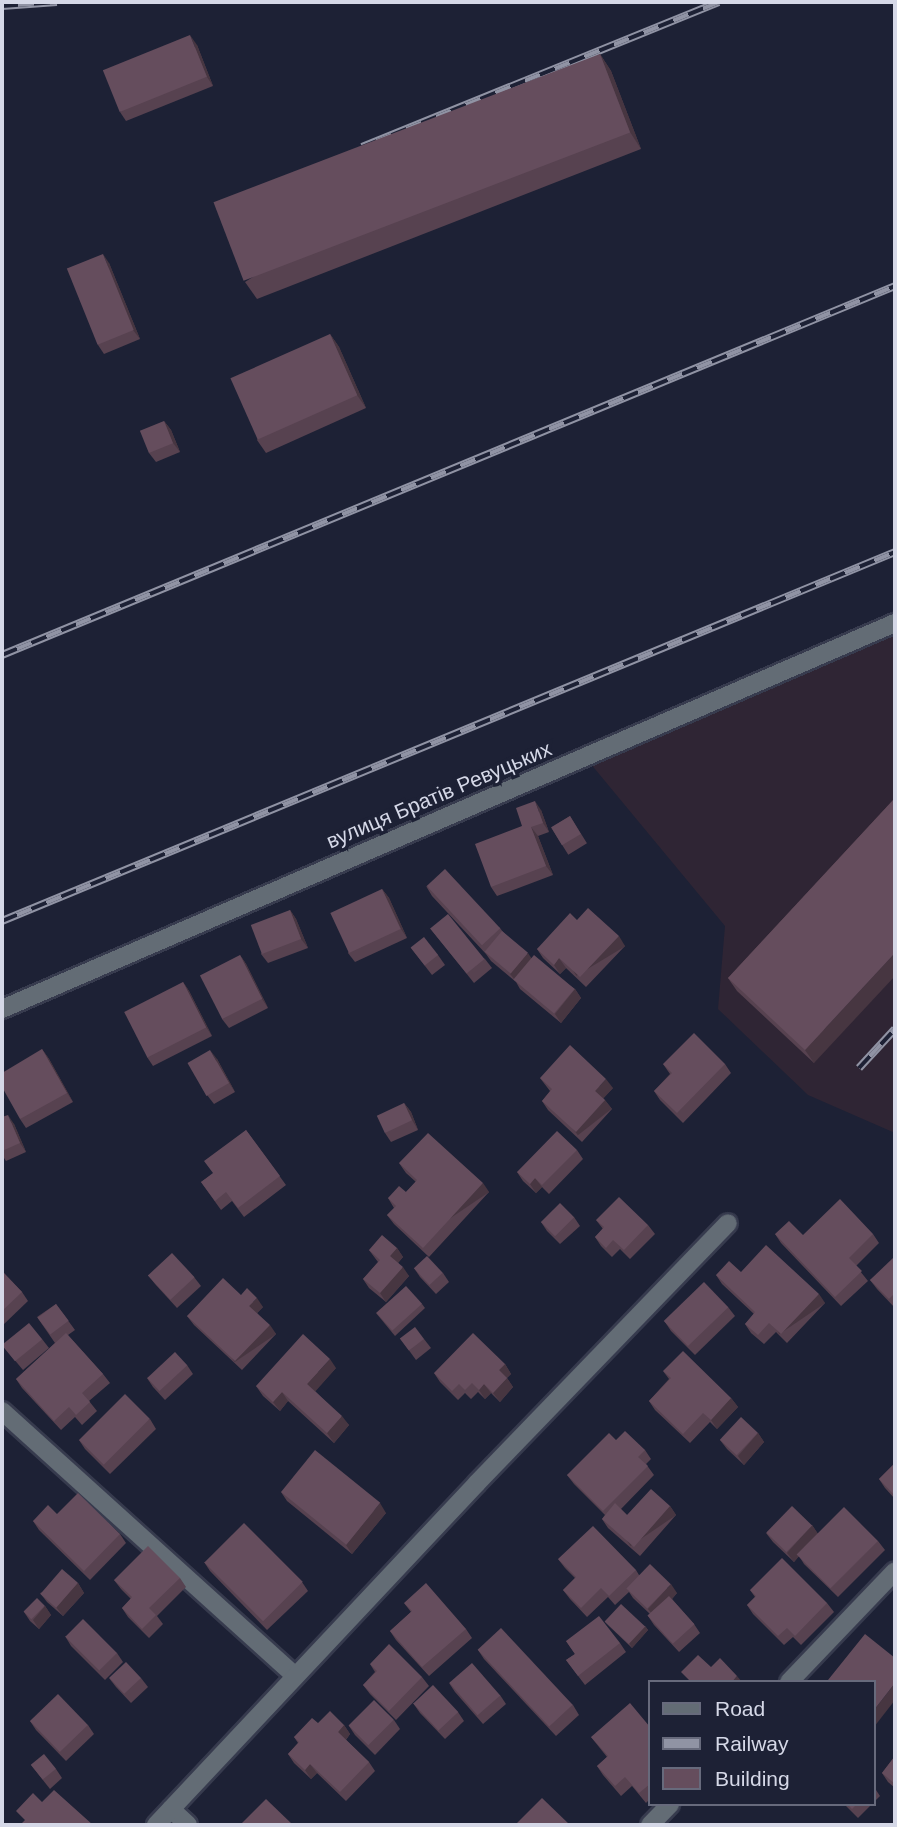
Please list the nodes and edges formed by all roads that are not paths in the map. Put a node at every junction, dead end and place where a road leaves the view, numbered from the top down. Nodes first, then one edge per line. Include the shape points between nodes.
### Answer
1 (895, 623) edge
2 (2, 1009) edge
3 (727, 1223) dead end
4 (2, 1411) edge
5 (895, 1572) edge
6 (295, 1676) junction
7 (791, 1680) edge
8 (668, 1806) edge
9 (171, 1810) junction
10 (156, 1825) edge
11 (188, 1825) edge
12 (650, 1825) edge

1 - 2 street, вулиця Братів Ревуцьких
3 - 6 street
4 - 6 street
5 - 7 street
6 - 9 street
8 - 12 street
9 - 10 street
9 - 11 street

